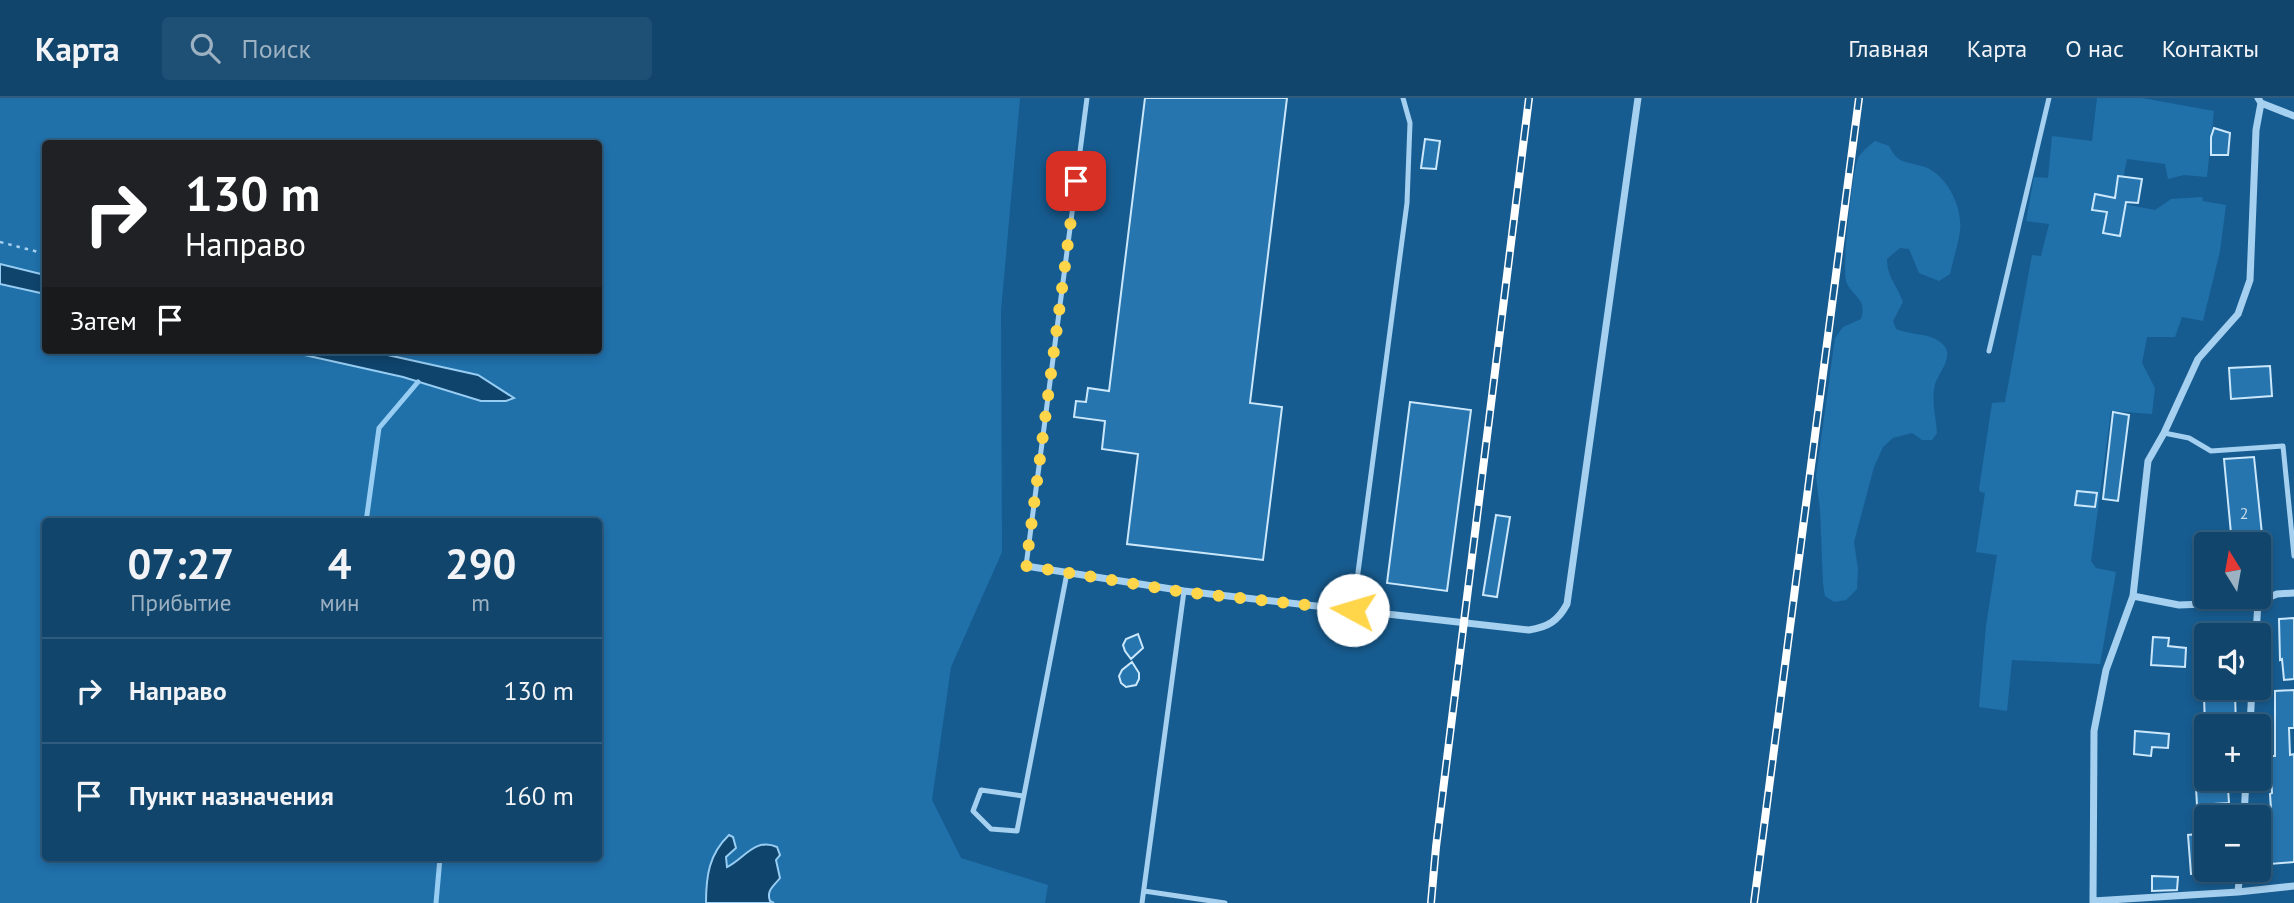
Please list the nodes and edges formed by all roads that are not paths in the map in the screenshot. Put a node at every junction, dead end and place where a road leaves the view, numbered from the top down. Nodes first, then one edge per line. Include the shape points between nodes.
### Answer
1 (1087, 98) edge
2 (1403, 98) edge
3 (1638, 98) edge
4 (2049, 98) edge
5 (2260, 100) edge
6 (2294, 116) edge
7 (1989, 352) dead end
8 (2164, 433) junction
9 (2294, 556) edge
10 (1026, 566) joint
11 (1067, 573) junction
12 (1184, 592) junction
13 (2294, 593) edge
14 (2133, 596) junction
15 (2272, 596) edge
16 (2194, 604) edge
17 (1353, 610) junction
18 (1023, 796) junction
19 (2239, 882) edge
20 (2294, 886) edge
21 (1144, 891) junction
22 (2238, 892) junction
23 (2093, 902) edge
24 (1142, 903) edge
25 (1225, 903) edge

1 - 10 lane
2 - 17 lane via 1410,123 1407,203
3 - 17 street via 1567,604 1561,615 1553,623 1529,630
4 - 7 lane
5 - 6 street
5 - 8 street via 2250,280 2238,314 2198,359
8 - 9 lane via 2189,438 2211,451 2283,446
8 - 14 street via 2148,461
10 - 11 street
11 - 12 street
11 - 18 lane
12 - 17 street
12 - 21 lane
13 - 15 street
14 - 16 street
14 - 23 street via 2106,670 2094,731
18 - 18 lane via 1017,831 991,829 973,811 981,790
19 - 22 street
20 - 22 street
21 - 24 lane
21 - 25 lane
22 - 23 street

